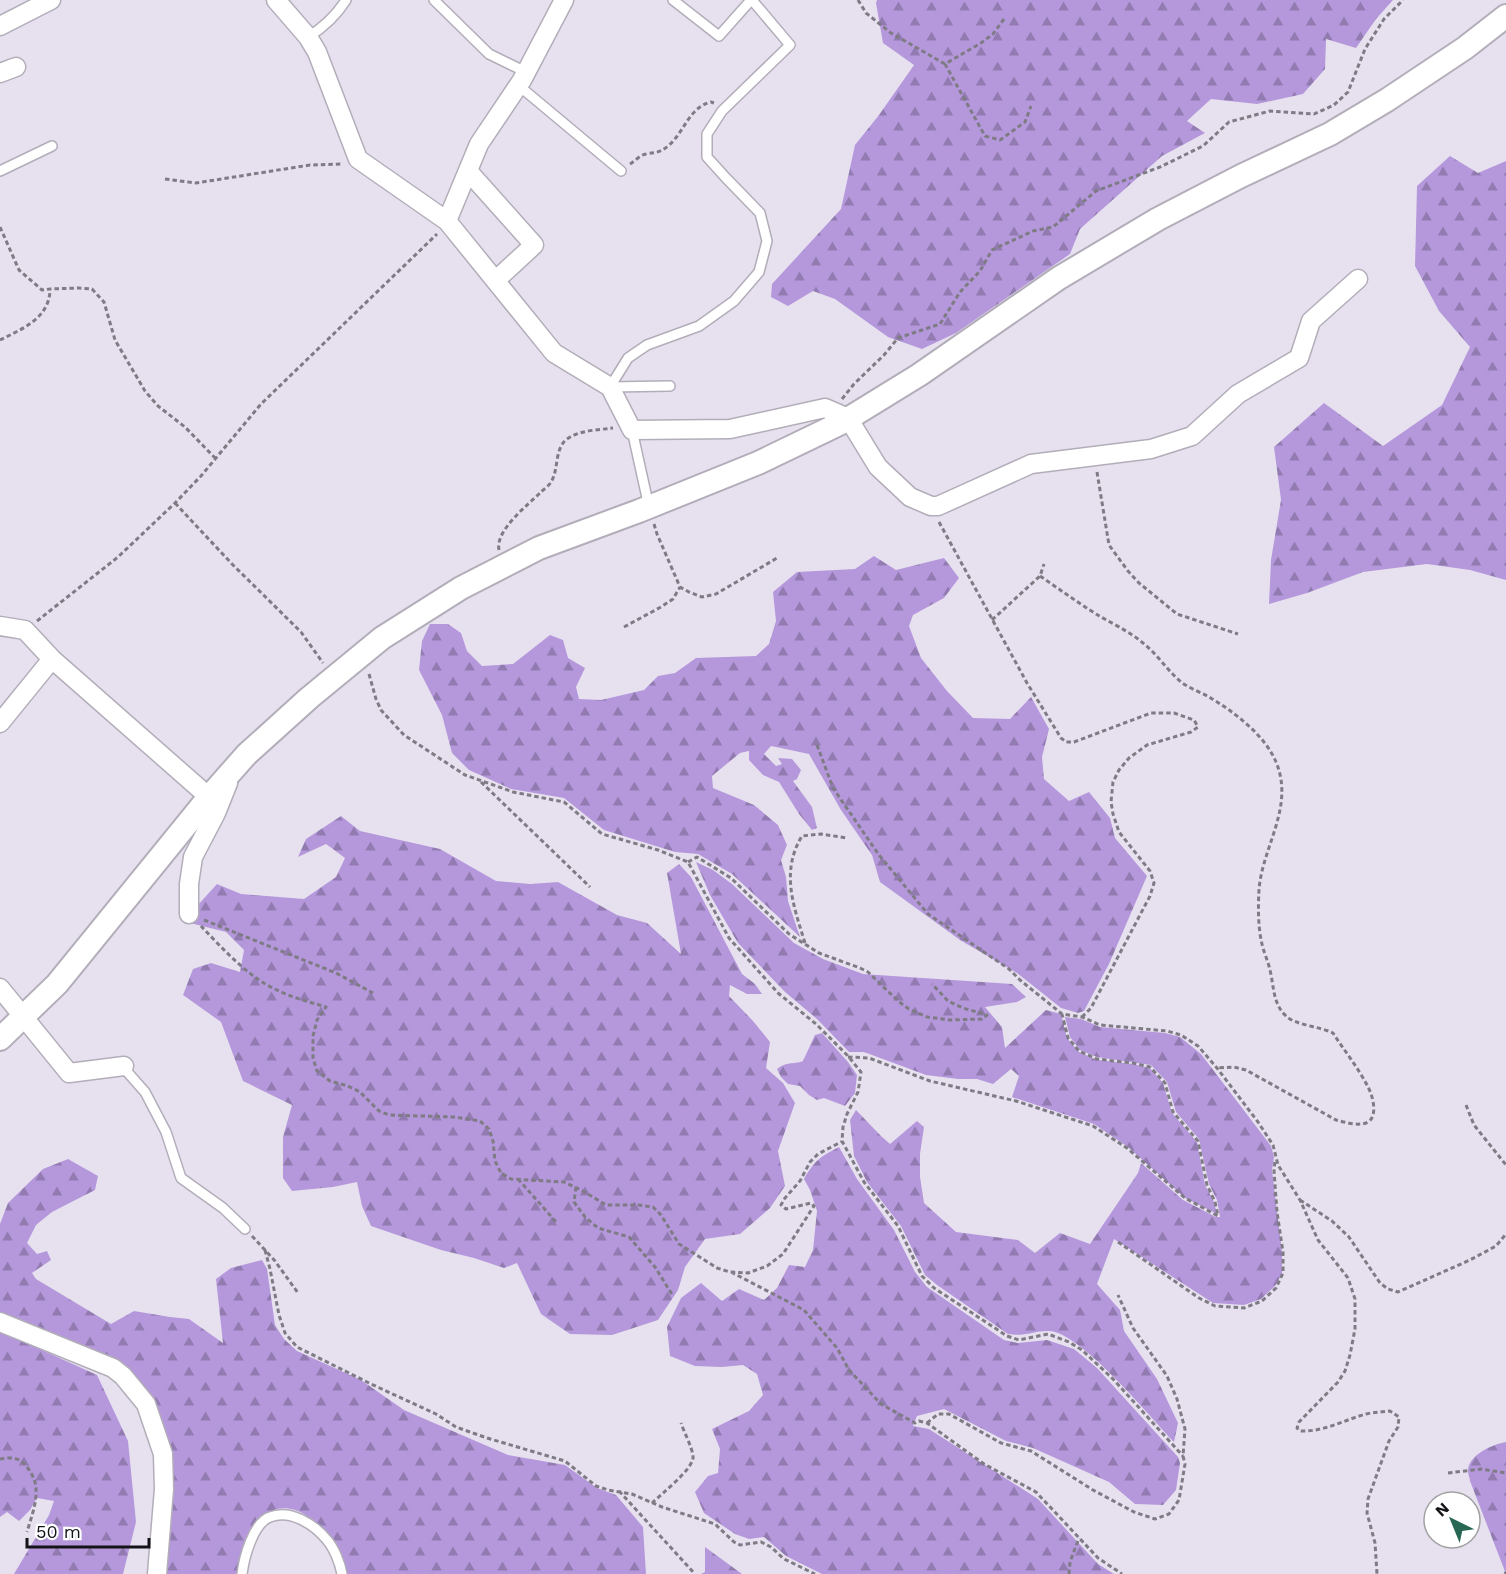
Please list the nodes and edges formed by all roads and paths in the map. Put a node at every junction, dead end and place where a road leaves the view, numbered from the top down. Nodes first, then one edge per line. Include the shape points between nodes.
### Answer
1 (51, 0) edge
2 (276, 0) edge
3 (346, 0) edge
4 (434, 0) edge
5 (564, 0) edge
6 (673, 0) edge
7 (858, 0) edge
8 (1403, 0) edge
9 (748, 1) edge
10 (1506, 16) edge
11 (1004, 19) dead end
12 (0, 26) edge
13 (308, 38) junction
14 (945, 63) junction
15 (522, 79) junction
16 (1031, 106) dead end
17 (724, 109) junction
18 (52, 146) dead end
19 (364, 163) junction
20 (0, 171) edge
21 (468, 171) junction
22 (621, 171) joint
23 (165, 179) dead end
24 (447, 221) junction
25 (0, 228) edge
26 (1358, 279) dead end
27 (496, 280) junction
28 (50, 288) junction
29 (0, 340) edge
30 (670, 386) dead end
31 (610, 387) junction
32 (840, 415) junction
33 (631, 428) junction
34 (1095, 456) junction
35 (216, 459) junction
36 (175, 502) junction
37 (935, 506) junction
38 (649, 507) junction
39 (777, 558) dead end
40 (1044, 564) dead end
41 (505, 565) junction
42 (1040, 576) junction
43 (680, 587) junction
44 (992, 620) junction
45 (0, 626) edge
46 (624, 627) dead end
47 (25, 630) junction
48 (1238, 634) dead end
49 (360, 656) junction
50 (52, 659) junction
51 (326, 667) dead end
52 (0, 723) edge
53 (817, 745) dead end
54 (235, 767) junction
55 (479, 779) junction
56 (209, 797) junction
57 (847, 838) dead end
58 (688, 862) junction
59 (590, 887) dead end
60 (189, 914) junction
61 (806, 945) junction
62 (932, 984) dead end
63 (0, 988) edge
64 (373, 993) dead end
65 (1062, 1014) junction
66 (23, 1017) junction
67 (1082, 1017) junction
68 (0, 1039) edge
69 (848, 1056) junction
70 (123, 1066) joint
71 (1217, 1068) junction
72 (1466, 1105) dead end
73 (842, 1141) junction
74 (1276, 1156) junction
75 (1506, 1165) edge
76 (518, 1179) junction
77 (576, 1187) junction
78 (1300, 1200) junction
79 (557, 1222) dead end
80 (245, 1229) joint
81 (1506, 1234) edge
82 (1118, 1242) dead end
83 (265, 1250) junction
84 (730, 1272) junction
85 (298, 1293) dead end
86 (1118, 1295) dead end
87 (673, 1296) dead end
88 (0, 1322) edge
89 (681, 1423) dead end
90 (927, 1423) junction
91 (1183, 1456) junction
92 (0, 1459) edge
93 (1448, 1473) dead end
94 (1506, 1473) edge
95 (619, 1491) junction
96 (652, 1503) junction
97 (27, 1532) dead end
98 (1079, 1538) junction
99 (157, 1574) edge
100 (242, 1574) edge
101 (342, 1574) edge
102 (695, 1574) edge
103 (815, 1574) edge
104 (1070, 1574) edge
105 (1122, 1574) edge
106 (1377, 1574) edge

1 - 12 street
2 - 13 street
3 - 13 lane via 321,30
4 - 15 lane via 489,54
5 - 15 street
6 - 9 lane via 719,36
7 - 14 path via 866,13 891,33
8 - 32 path via 1384,19 1365,49 1348,92 1334,105 1314,114 1270,111 1229,122 1203,146 1096,191 1053,227 1033,231 992,250 940,324 898,338 854,384
9 - 17 lane via 790,45
10 - 32 street via 1387,100 1330,134 1168,214 1059,278 919,375
11 - 14 path via 981,43
13 - 19 street via 358,159
14 - 16 path via 986,136 1000,140 1025,122
15 - 21 street via 479,144
15 - 22 lane
17 - 22 path via 704,103 671,144 659,153 644,154
17 - 31 lane via 707,134 707,157 760,213 767,241 759,272 734,301 699,326 648,345 628,358
18 - 20 lane
19 - 23 path via 310,165 196,183
19 - 24 street
21 - 24 street
21 - 27 street via 534,245
24 - 27 street
24 - 35 path via 261,404
25 - 28 path via 19,270 42,290
26 - 34 street via 1311,321 1299,358 1238,393 1192,436 1151,449
27 - 31 street via 554,353
28 - 29 path via 46,308 38,317
28 - 35 path via 92,289 104,302 115,340 145,391
30 - 31 lane
31 - 33 street
32 - 33 street via 825,408 730,429
32 - 37 street via 878,467 910,496
32 - 38 street via 758,463
33 - 38 lane
33 - 41 path via 582,433 567,440 559,450 552,482 501,534 497,546
34 - 37 street via 1031,464
34 - 48 path via 1109,545 1128,571 1178,614
35 - 36 path
36 - 47 path via 118,557
36 - 51 path via 301,632
37 - 44 path via 938,520
38 - 41 street via 539,548
38 - 43 path
39 - 43 path via 716,594 702,597
40 - 42 path
41 - 49 street via 461,588
42 - 44 path
42 - 71 path via 1142,642 1181,682 1234,713 1262,740 1275,761 1282,781 1281,803 1259,888 1259,918 1261,944 1275,998 1280,1009 1295,1022 1333,1033 1369,1088 1372,1118 1366,1123 1352,1124 1336,1120 1246,1070
43 - 46 path via 673,599
44 - 67 path via 1066,742 1151,712 1173,712 1194,720 1198,727 1171,740 1147,745 1129,758 1113,782 1111,802 1119,832 1150,871 1154,884 1091,1008
45 - 47 street
47 - 50 street
49 - 54 street
49 - 55 path via 381,710 404,735
50 - 52 street
50 - 56 street
53 - 65 path via 833,788 879,855 928,914 1009,969
54 - 56 street
54 - 60 street via 193,857
55 - 58 path via 513,792 564,802 602,834
55 - 59 path
56 - 66 street via 57,984
57 - 61 path via 802,836 796,846 789,872
58 - 61 path via 697,857 731,878 789,934
58 - 69 path via 729,938 778,993
60 - 64 path via 336,973
60 - 76 path via 223,949 274,990 326,1007 313,1036 317,1071 330,1081 360,1092 379,1111 389,1115 480,1121 489,1130 501,1173
61 - 62 path via 868,972 898,1001 927,1017 982,1019 987,1015 948,1001
63 - 66 street
65 - 67 path
65 - 69 path via 1068,1038 1079,1051 1096,1059 1150,1067 1165,1083 1173,1112 1198,1141 1218,1216 1185,1198 1127,1148 1093,1126 1016,1101 930,1081 869,1058
66 - 68 street
66 - 70 street via 69,1072
67 - 71 path via 1100,1025 1181,1035 1198,1046
69 - 73 path via 861,1072
70 - 80 lane via 145,1092 161,1122 182,1178
71 - 74 path via 1258,1122
72 - 75 path via 1474,1125
73 - 84 path via 818,1154 785,1198 782,1205 786,1209 811,1203 814,1206 783,1254 748,1273
73 - 91 path via 864,1182 898,1226 922,1276 934,1288 1007,1336 1019,1340 1048,1334 1082,1350
74 - 78 path via 1278,1166
74 - 82 path via 1274,1171 1284,1274 1262,1301 1244,1308 1215,1306
76 - 77 path via 564,1182
76 - 79 path
77 - 84 path via 606,1205 653,1208 679,1244
77 - 87 path via 574,1202 585,1217 598,1228 629,1237 655,1266
78 - 81 path via 1332,1221 1349,1237 1380,1283 1398,1292 1470,1260 1496,1246
78 - 106 path via 1318,1240 1348,1278 1355,1299 1355,1329 1345,1371 1297,1428 1310,1432 1390,1411 1399,1417 1368,1499
80 - 83 path
83 - 85 path
83 - 95 path via 279,1315 285,1333 297,1347 456,1427 565,1461 596,1485
84 - 90 path via 804,1310 837,1348 849,1370 881,1404 915,1423
86 - 91 path via 1133,1328 1167,1376 1178,1399 1185,1429
88 - 99 street via 113,1368 146,1404 163,1454
89 - 96 path via 694,1456 692,1463
90 - 91 path via 938,1414 949,1414 1001,1443 1031,1451 1093,1490 1155,1519 1169,1514 1179,1500
90 - 98 path via 984,1464 1036,1492
92 - 97 path via 20,1460 37,1487
93 - 94 path via 1481,1469
95 - 96 path
95 - 102 path
96 - 103 path via 715,1524 740,1545 761,1542
98 - 104 path
98 - 105 path via 1098,1558
100 - 101 lane via 255,1530 268,1517 285,1513 306,1522 328,1540

